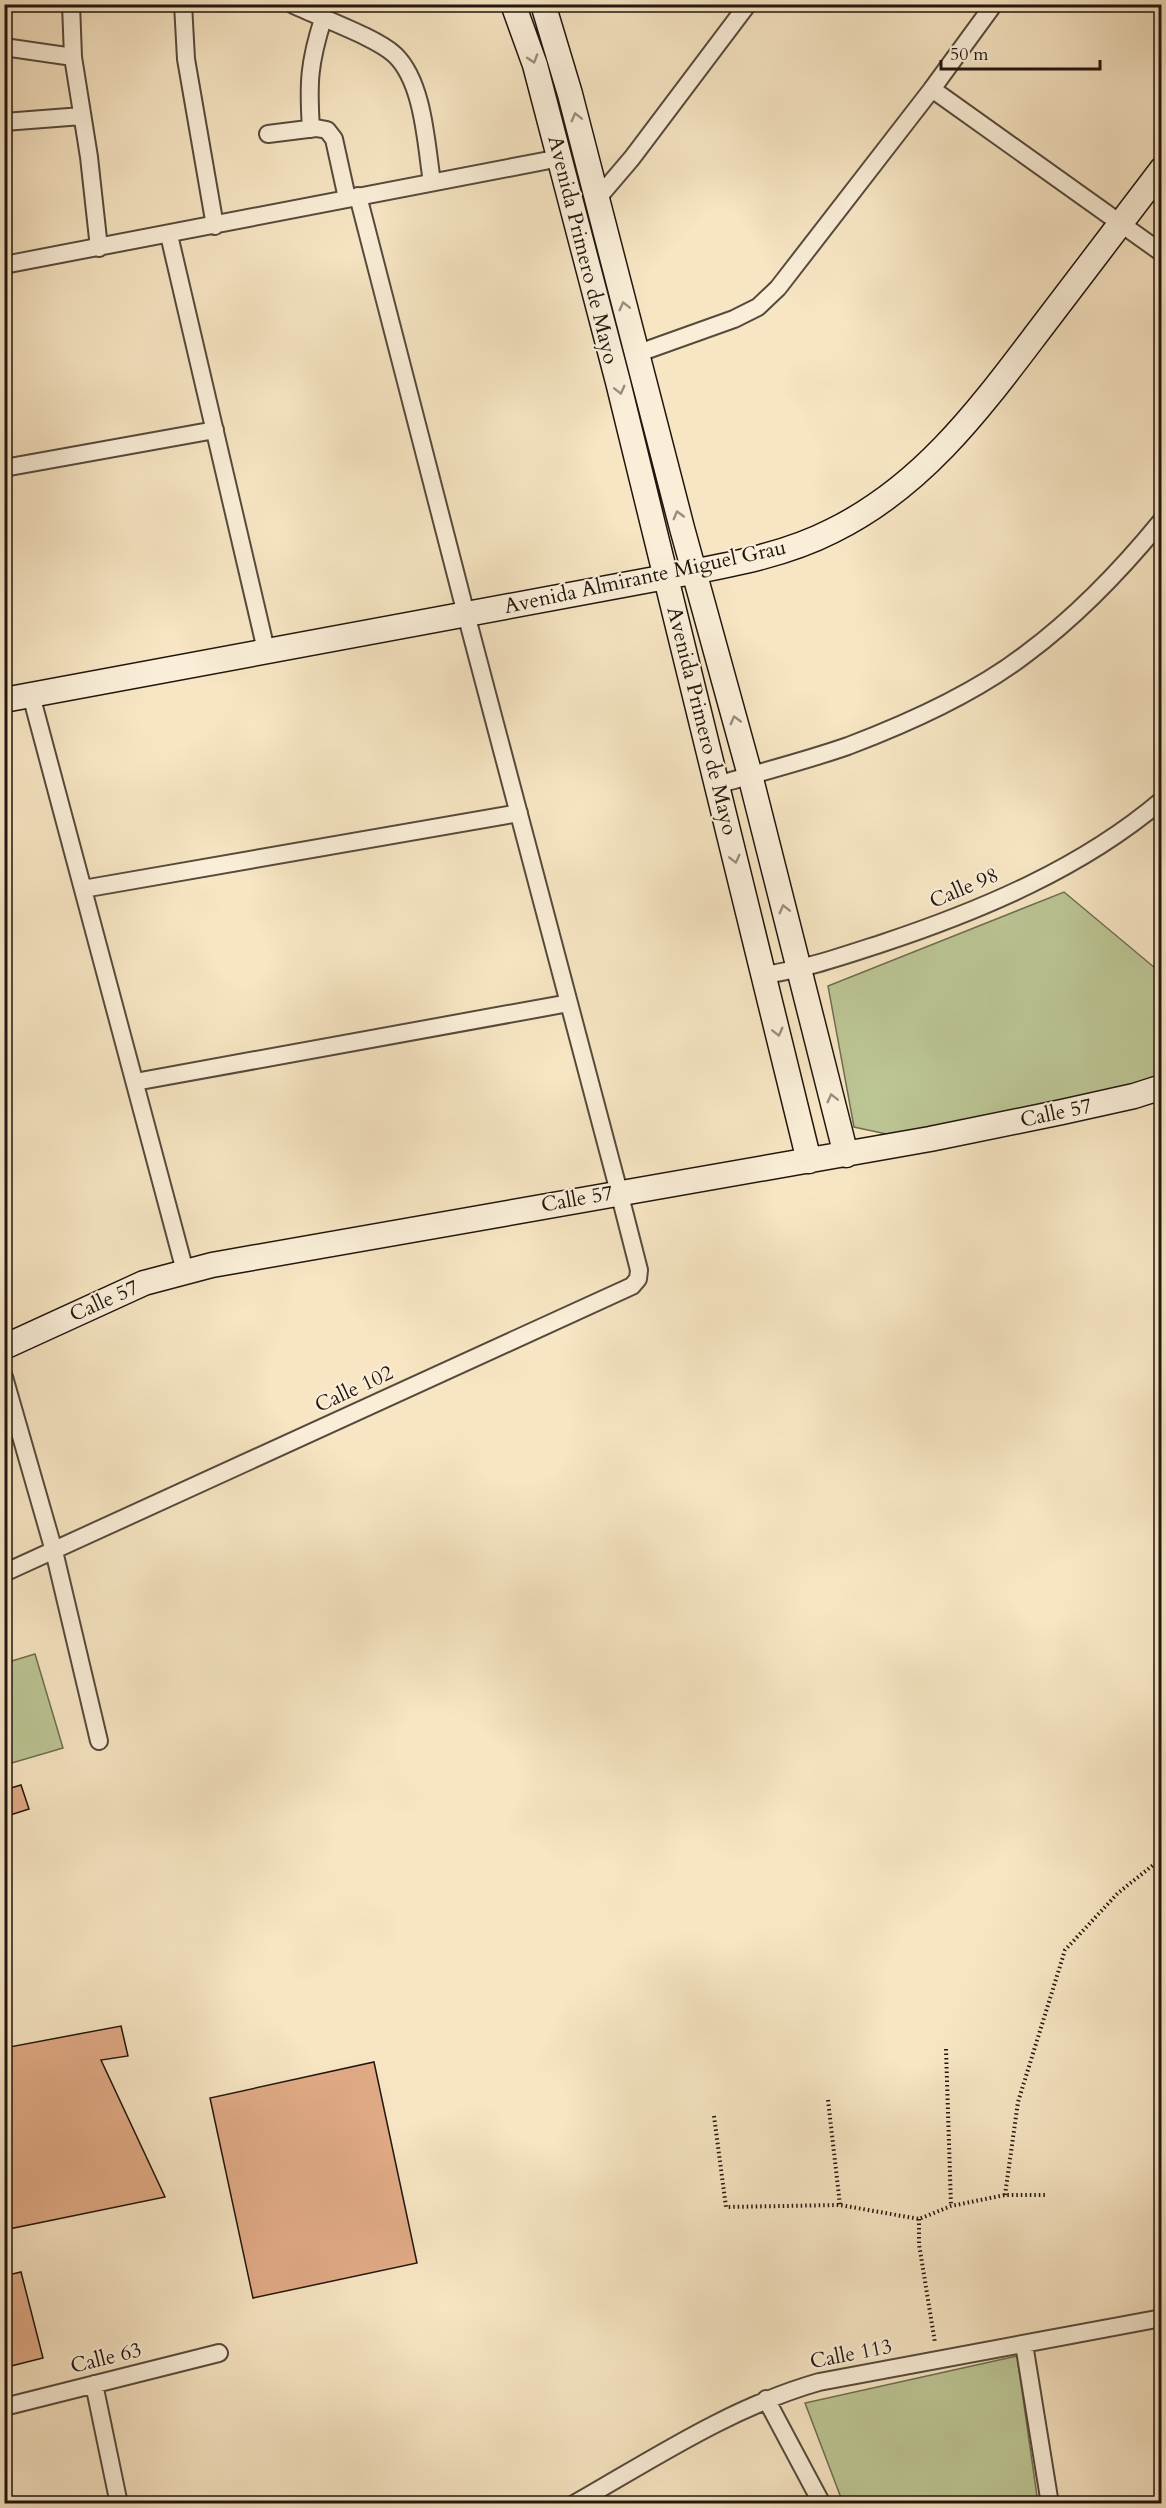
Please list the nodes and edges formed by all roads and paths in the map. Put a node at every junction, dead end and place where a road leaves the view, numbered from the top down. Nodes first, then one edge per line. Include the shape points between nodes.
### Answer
1 (71, 4) edge
2 (183, 4) edge
3 (292, 4) edge
4 (513, 4) edge
5 (543, 4) edge
6 (748, 4) edge
7 (994, 4) edge
8 (323, 19) junction
9 (4, 47) edge
10 (73, 57) junction
11 (932, 89) junction
12 (82, 116) junction
13 (4, 122) edge
14 (311, 129) junction
15 (268, 134) dead end
16 (560, 158) junction
17 (1161, 168) edge
18 (432, 182) junction
19 (353, 197) junction
20 (597, 199) junction
21 (1121, 223) junction
22 (215, 225) junction
23 (169, 235) junction
24 (99, 248) junction
25 (1161, 254) edge
26 (4, 265) edge
27 (636, 354) junction
28 (215, 430) junction
29 (4, 468) edge
30 (1161, 520) edge
31 (694, 572) junction
32 (666, 578) junction
33 (466, 614) junction
34 (266, 650) junction
35 (31, 695) junction
36 (4, 700) edge
37 (750, 775) junction
38 (717, 785) junction
39 (1161, 800) edge
40 (519, 813) junction
41 (83, 889) junction
42 (799, 970) junction
43 (764, 975) junction
44 (569, 1003) junction
45 (135, 1082) junction
46 (1161, 1087) edge
47 (846, 1155) junction
48 (809, 1161) junction
49 (619, 1192) junction
50 (186, 1271) junction
51 (4, 1347) edge
52 (4, 1377) edge
53 (54, 1551) junction
54 (4, 1573) edge
55 (99, 1741) dead end
56 (1161, 1858) edge
57 (946, 2049) dead end
58 (828, 2100) dead end
59 (714, 2116) dead end
60 (1005, 2194) junction
61 (1047, 2194) dead end
62 (840, 2205) junction
63 (951, 2206) junction
64 (919, 2219) junction
65 (1161, 2318) edge
66 (1024, 2344) junction
67 (219, 2353) dead end
68 (938, 2360) junction
69 (94, 2384) junction
70 (766, 2399) junction
71 (4, 2407) edge
72 (118, 2504) edge
73 (574, 2504) edge
74 (822, 2504) edge
75 (1050, 2504) edge

1 - 10 street
2 - 22 street via 186,59
3 - 8 street
4 -> 16 street, Avenida Primero de Mayo via 535,65
20 -> 5 street, Avenida Primero de Mayo
6 - 20 street
7 - 11 street
8 - 14 street via 309,74
8 - 18 street via 385,48 403,64 418,100
9 - 10 street
10 - 12 street
11 - 21 street
11 - 27 street via 778,288 758,307
12 - 13 street
12 - 24 street
14 - 15 street
14 - 19 street, Calle 102 via 322,128 331,134
16 - 18 street
16 -> 32 street, Avenida Primero de Mayo
17 - 21 street, Avenida Almirante Miguel Grau
18 - 19 street
19 - 22 street
19 - 33 street, Calle 102
27 -> 20 street, Avenida Primero de Mayo
21 - 25 street
21 - 31 street, Avenida Almirante Miguel Grau via 961,431 906,484 859,518 830,532 781,551
22 - 23 street
23 - 24 street
23 - 28 street
24 - 26 street
31 -> 27 street, Avenida Primero de Mayo
28 - 29 street
28 - 34 street
30 - 37 street via 1088,600 1025,655 994,675 927,711 850,745
31 - 32 street, Avenida Almirante Miguel Grau
37 -> 31 street, Avenida Primero de Mayo
32 - 33 street, Avenida Almirante Miguel Grau
32 - 38 street, Avenida Primero de Mayo
33 - 34 street, Avenida Almirante Miguel Grau
33 - 40 street, Calle 102
34 - 35 street, Avenida Almirante Miguel Grau
35 - 36 street, Avenida Almirante Miguel Grau
35 - 41 street
37 - 38 street
42 -> 37 street, Avenida Primero de Mayo
38 -> 43 street, Avenida Primero de Mayo
39 - 42 street, Calle 98 via 1102,844 1036,882 929,927
40 - 41 street
40 - 44 street, Calle 102
41 - 45 street
42 - 43 street, Calle 98
47 -> 42 street, Avenida Primero de Mayo
43 -> 48 street, Avenida Primero de Mayo
44 - 45 street
44 - 49 street, Calle 102
45 - 50 street
46 - 47 street, Calle 57 via 1052,1114
47 - 48 street, Calle 57
48 - 49 street, Calle 57
49 - 50 street, Calle 57
49 - 53 street, Calle 102 via 639,1270 638,1280 632,1286
50 - 51 street, Calle 57 via 125,1291
52 - 53 street
53 - 54 street, Calle 102
53 - 55 street
56 - 60 path via 1118,1893 1065,1950 1018,2102
57 - 63 path
58 - 62 path
59 - 62 path via 726,2207
60 - 61 path
60 - 63 path
62 - 64 path
63 - 64 path
64 - 68 path via 919,2244
65 - 66 street, Calle 113
66 - 68 street, Calle 113
66 - 75 street
67 - 69 street, Calle 63
68 - 70 street, Calle 113 via 819,2382
69 - 71 street, Calle 63
69 - 72 street
70 - 73 street, Calle 113
70 - 74 street

